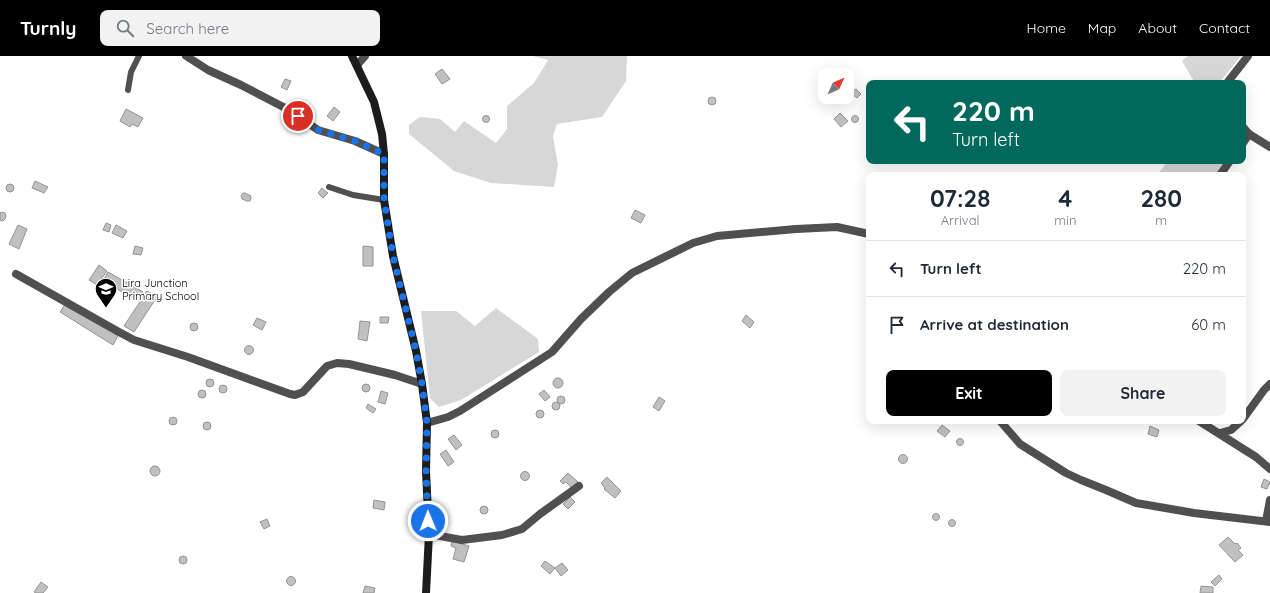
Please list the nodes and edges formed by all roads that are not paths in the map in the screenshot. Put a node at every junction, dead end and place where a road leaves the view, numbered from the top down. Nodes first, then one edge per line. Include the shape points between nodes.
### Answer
1 (139, 56) edge
2 (186, 56) edge
3 (352, 56) edge
4 (365, 56) edge
5 (1248, 56) edge
6 (357, 65) junction
7 (1229, 80) edge
8 (128, 90) dead end
9 (1246, 130) edge
10 (1249, 134) junction
11 (1246, 138) edge
12 (1270, 147) edge
13 (384, 154) junction
14 (329, 187) dead end
15 (384, 200) junction
16 (866, 233) edge
17 (16, 274) dead end
18 (422, 384) junction
19 (1270, 384) edge
20 (1246, 415) edge
21 (427, 423) junction
22 (1003, 424) edge
23 (1204, 424) edge
24 (1238, 424) edge
25 (1220, 433) junction
26 (1270, 469) edge
27 (579, 486) dead end
28 (1270, 500) edge
29 (1268, 522) edge
30 (429, 534) junction
31 (426, 593) edge

1 - 8 lane via 131,72
2 - 13 street via 208,70 284,106 318,130 355,141
3 - 6 street
4 - 6 street
5 - 7 street
6 - 13 street via 374,102
9 - 10 street
10 - 11 street
10 - 12 street
13 - 15 street
14 - 15 lane via 353,195
15 - 18 street via 393,256
16 - 21 street via 837,227 803,228 717,236 693,243 632,273 581,319 552,352 460,411
17 - 18 street via 134,340 290,394 303,392 327,366 337,364 349,364
18 - 21 street
19 - 20 street
21 - 30 street
22 - 29 street via 1020,444 1066,473 1136,503
23 - 25 street
24 - 25 street via 1231,430
25 - 26 street
27 - 30 street via 522,529 502,535 462,540
28 - 29 street
30 - 31 street

